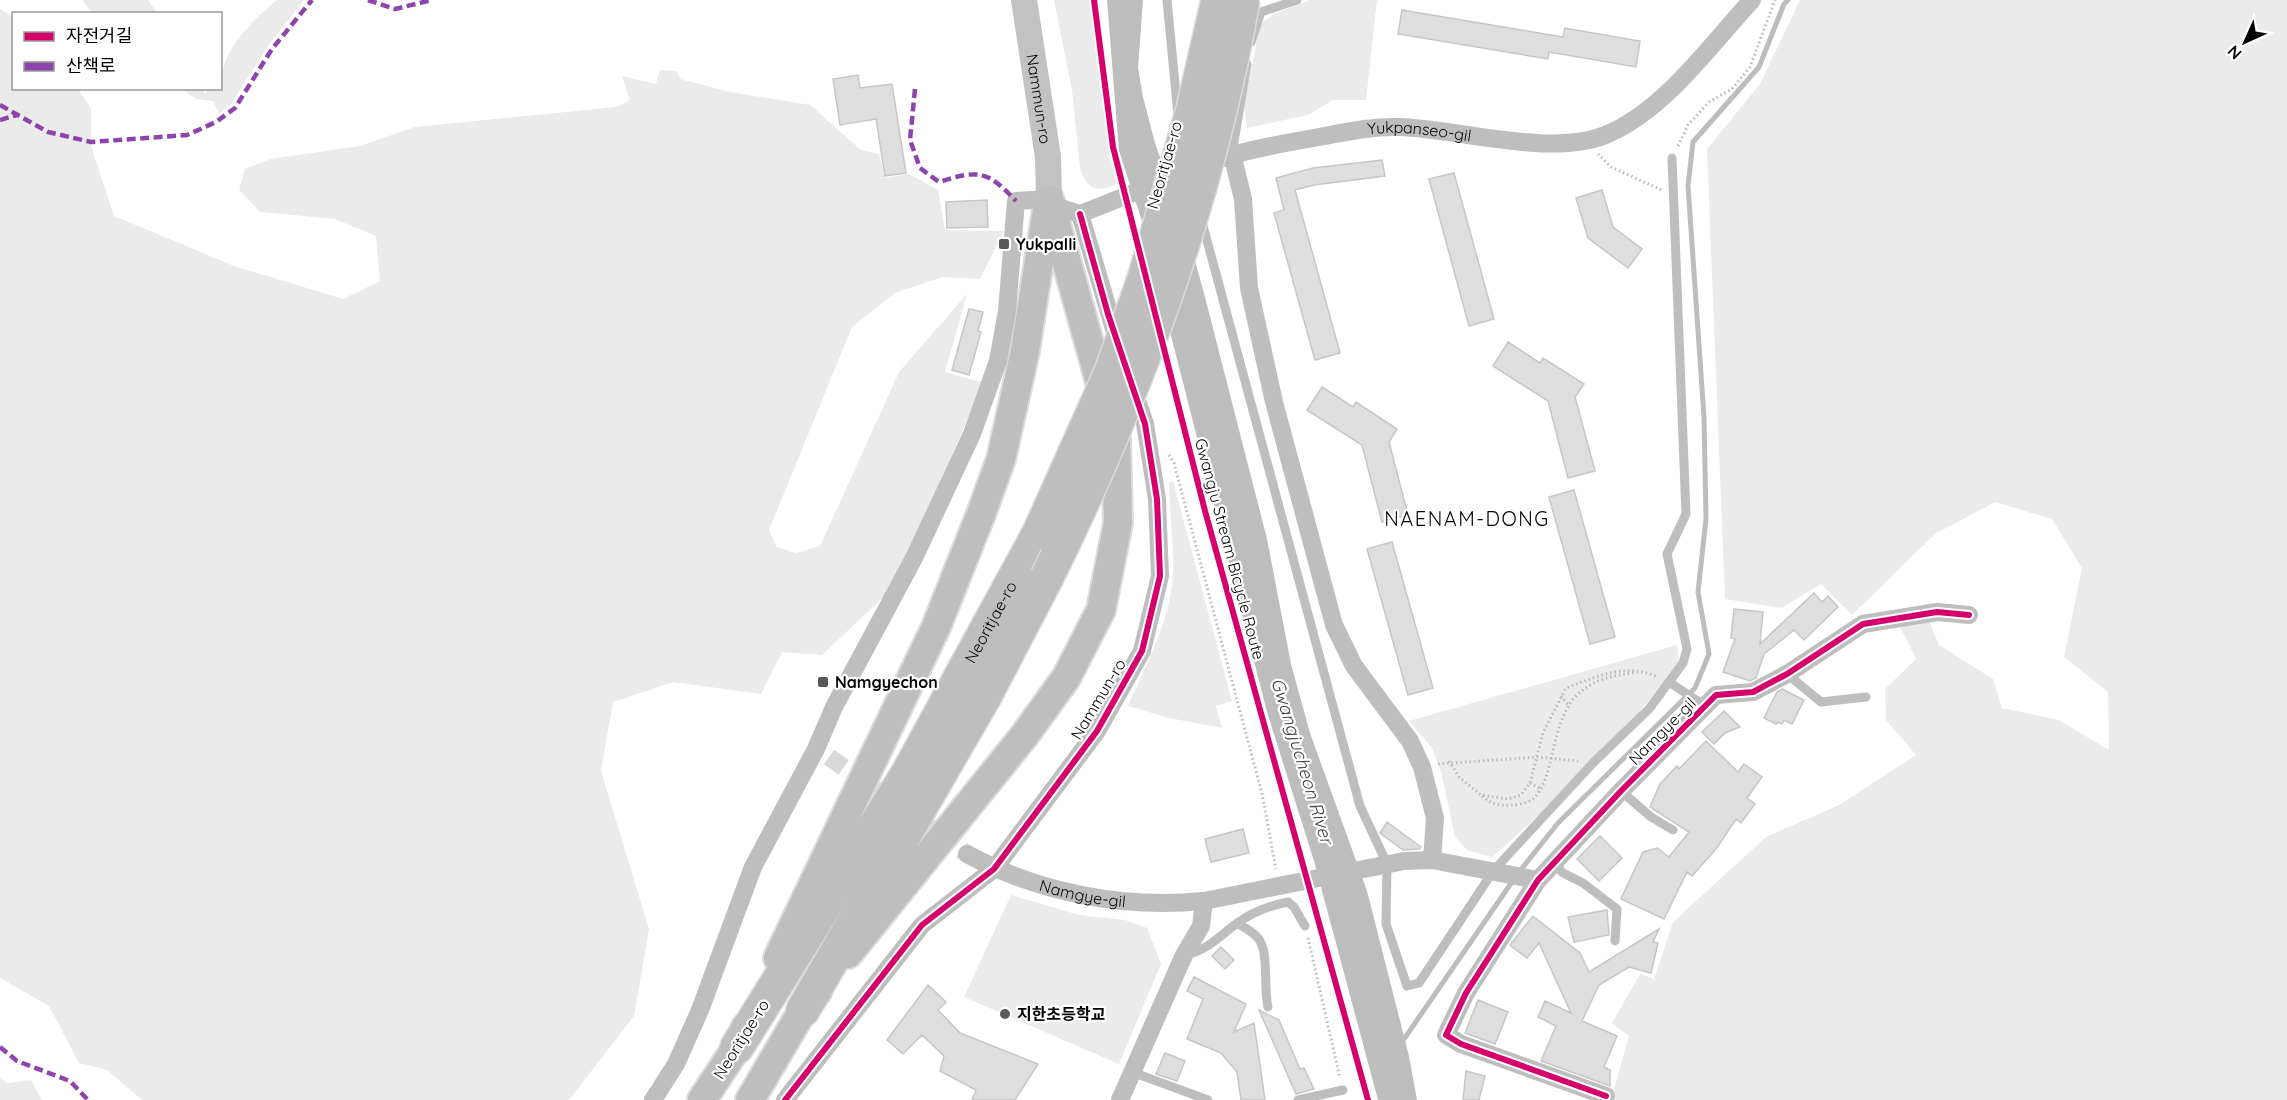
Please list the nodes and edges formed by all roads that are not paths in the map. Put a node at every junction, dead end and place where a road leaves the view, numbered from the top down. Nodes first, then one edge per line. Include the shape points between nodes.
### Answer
1 (1024, 0) edge
2 (1167, 0) edge
3 (1218, 0) edge
4 (1243, 0) edge
5 (1297, 0) edge
6 (1752, 0) edge
7 (1196, 128) dead end
8 (1205, 134) dead end
9 (1232, 154) junction
10 (1672, 159) road end
11 (1222, 172) dead end
12 (1206, 199) dead end
13 (1049, 200) junction
14 (1080, 214) junction
15 (1969, 615) dead end
16 (1787, 674) junction
17 (1671, 684) junction
18 (1866, 697) dead end
19 (1700, 703) junction
20 (1621, 791) junction
21 (1673, 830) dead end
22 (967, 854) tunnel mouth
23 (1432, 860) junction
24 (1554, 863) junction
25 (1382, 864) junction
26 (994, 869) junction
27 (1499, 871) junction
28 (1534, 879) junction
29 (1204, 901) junction
30 (1237, 923) junction
31 (1305, 926) road end
32 (1615, 941) dead end
33 (1184, 955) junction
34 (1268, 1007) dead end
35 (803, 1010) junction
36 (737, 1047) junction
37 (1132, 1072) junction
38 (1343, 1090) road end
39 (1606, 1096) dead end
40 (653, 1100) edge
41 (702, 1100) edge
42 (750, 1100) edge
43 (785, 1100) edge
44 (1120, 1100) edge
45 (1208, 1100) edge
46 (1298, 1100) edge

1 - 13 street, Nammun-ro via 1048,157
2 - 7 lane via 1178,115
3 - 36 highway, Neoritjae-ro, bridge via 1193,109 1144,279 1111,372 1039,533 908,773
4 - 35 highway, Neoritjae-ro, bridge via 1225,96 1188,228 1085,499 985,696
5 - 9 lane via 1261,12 1252,37
6 - 9 street, Yukpanseo-gil via 1658,103 1610,133 1585,142 1534,142 1376,126
8 - 9 lane
9 - 11 lane
9 - 14 street, Yukpanseo-gil
9 - 23 street via 1243,199 1249,288 1274,402 1334,625 1354,666 1410,741 1422,767 1435,818
10 - 17 lane via 1686,514 1667,554 1687,649
12 - 25 lane via 1201,208 1203,229 1360,806
13 - 14 street
13 - 35 main road via 1116,439 1118,523 1101,610 1066,678 1023,736
13 - 36 main road via 1025,351 1001,459 981,514 927,645
13 - 40 street via 1016,201 998,361 972,435 914,558 834,707 823,753 753,867 700,1010 676,1064
14 - 26 street, Nammun-ro via 1107,314 1145,424 1157,499 1160,576 1142,651 1097,731
15 - 16 street, Namgye-gil via 1937,612 1863,624
16 - 18 lane via 1821,702
16 - 19 street, Namgye-gil via 1753,692 1716,695
17 - 19 lane
17 - 27 lane via 1594,762
19 - 20 street, Namgye-gil
20 - 21 lane
20 - 24 street, Namgye-gil
22 - 26 street, Namgye-gil
23 - 25 street, Namgye-gil
23 - 27 street, Namgye-gil
24 - 28 street, Namgye-gil
24 - 32 lane via 1617,909
25 - 27 lane via 1386,924 1407,986 1419,983
25 - 29 street, Namgye-gil
26 - 29 street, Namgye-gil via 1087,897
26 - 43 street, Nammun-ro via 922,925
27 - 28 street, Namgye-gil
28 - 39 street, Namgye-gil via 1466,993 1446,1035 1461,1044
29 - 33 street via 1201,926
30 - 31 lane via 1263,907 1288,902
30 - 33 lane via 1201,952
30 - 34 lane via 1258,938 1264,953
33 - 37 street
35 - 42 main road, Neoritjae-ro
36 - 41 main road, Neoritjae-ro
37 - 44 street
37 - 45 lane
38 - 46 lane

